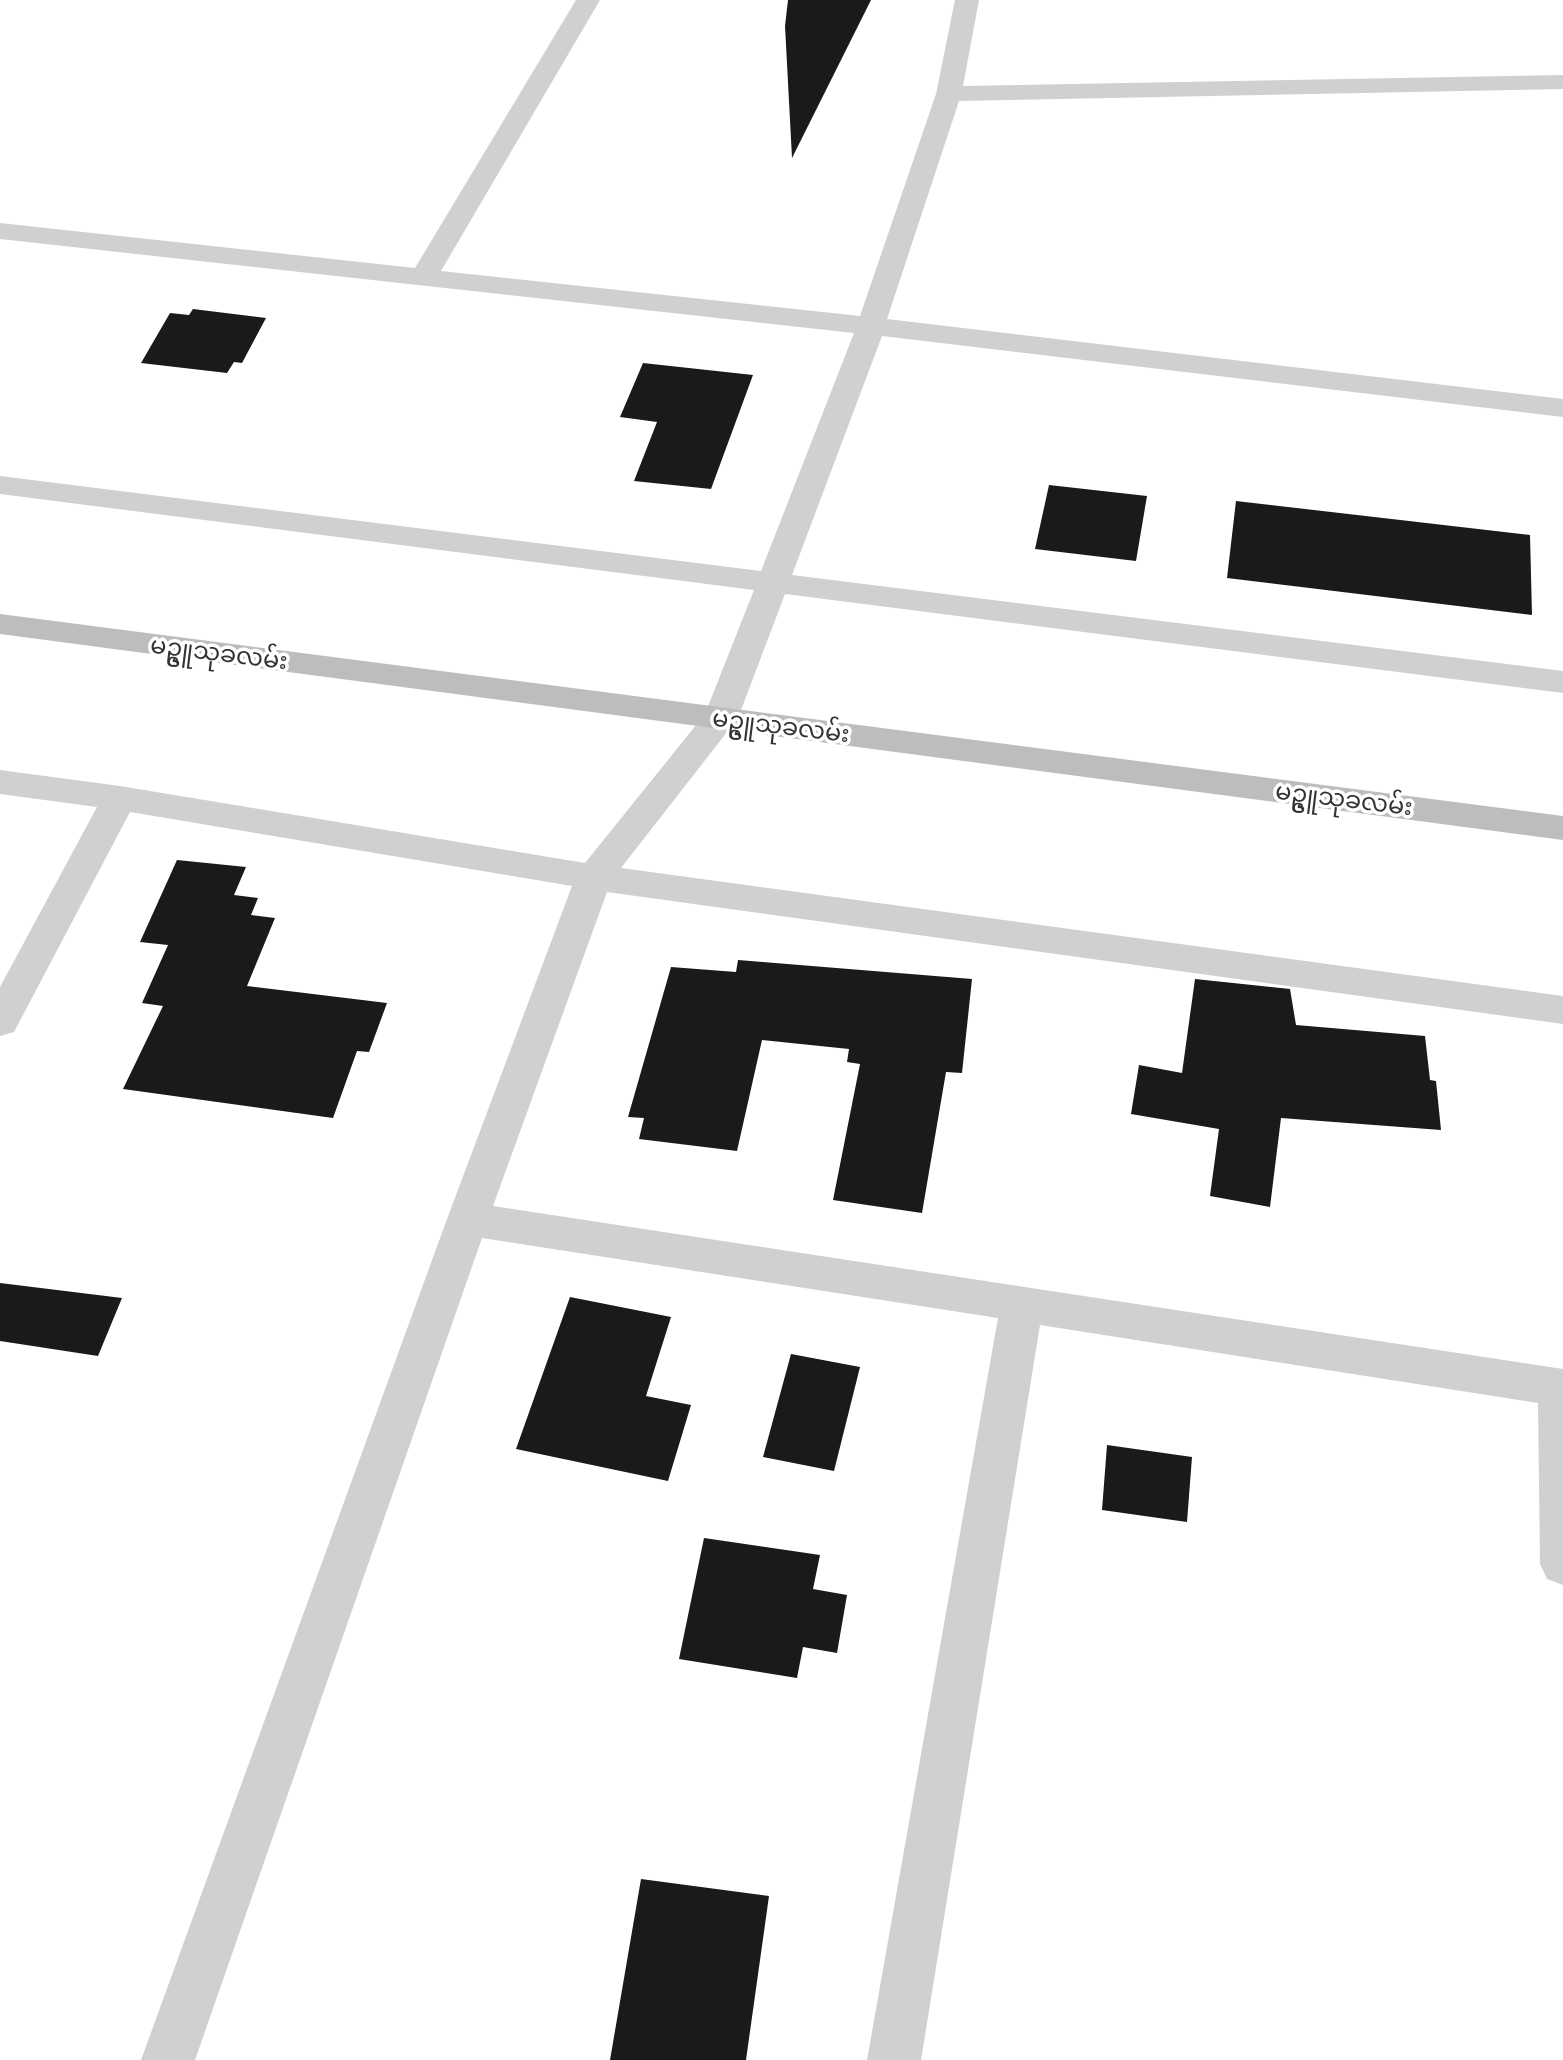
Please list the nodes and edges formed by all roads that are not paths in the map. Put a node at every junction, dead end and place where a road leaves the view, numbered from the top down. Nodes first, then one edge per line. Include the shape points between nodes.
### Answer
1 (588, 0) edge
2 (967, 0) edge
3 (1563, 82) edge
4 (949, 94) junction
5 (0, 231) edge
6 (423, 277) junction
7 (871, 326) junction
8 (1563, 408) edge
9 (0, 485) edge
10 (771, 583) junction
11 (0, 624) edge
12 (1563, 682) edge
13 (721, 718) junction
14 (0, 782) edge
15 (120, 798) junction
16 (1563, 828) edge
17 (594, 877) junction
18 (1563, 1010) edge
19 (0, 1022) edge
20 (468, 1219) junction
21 (1022, 1304) junction
22 (1561, 1387) edge
23 (1563, 1564) edge
24 (168, 2060) edge
25 (894, 2060) edge

1 - 6 street
2 - 4 street
3 - 4 street
4 - 7 street
5 - 6 street
6 - 7 street
7 - 8 street
7 - 10 street
9 - 10 street
10 - 12 street
10 - 13 street
11 - 13 street, မဥ္ဇူသုခလမ်း
13 - 16 street, မဥ္ဇူသုခလမ်း
13 - 17 street
14 - 15 street
15 - 17 street
15 - 19 street
17 - 18 street
17 - 20 street
20 - 21 street
20 - 24 street
21 - 22 street
21 - 25 street
22 - 23 street

